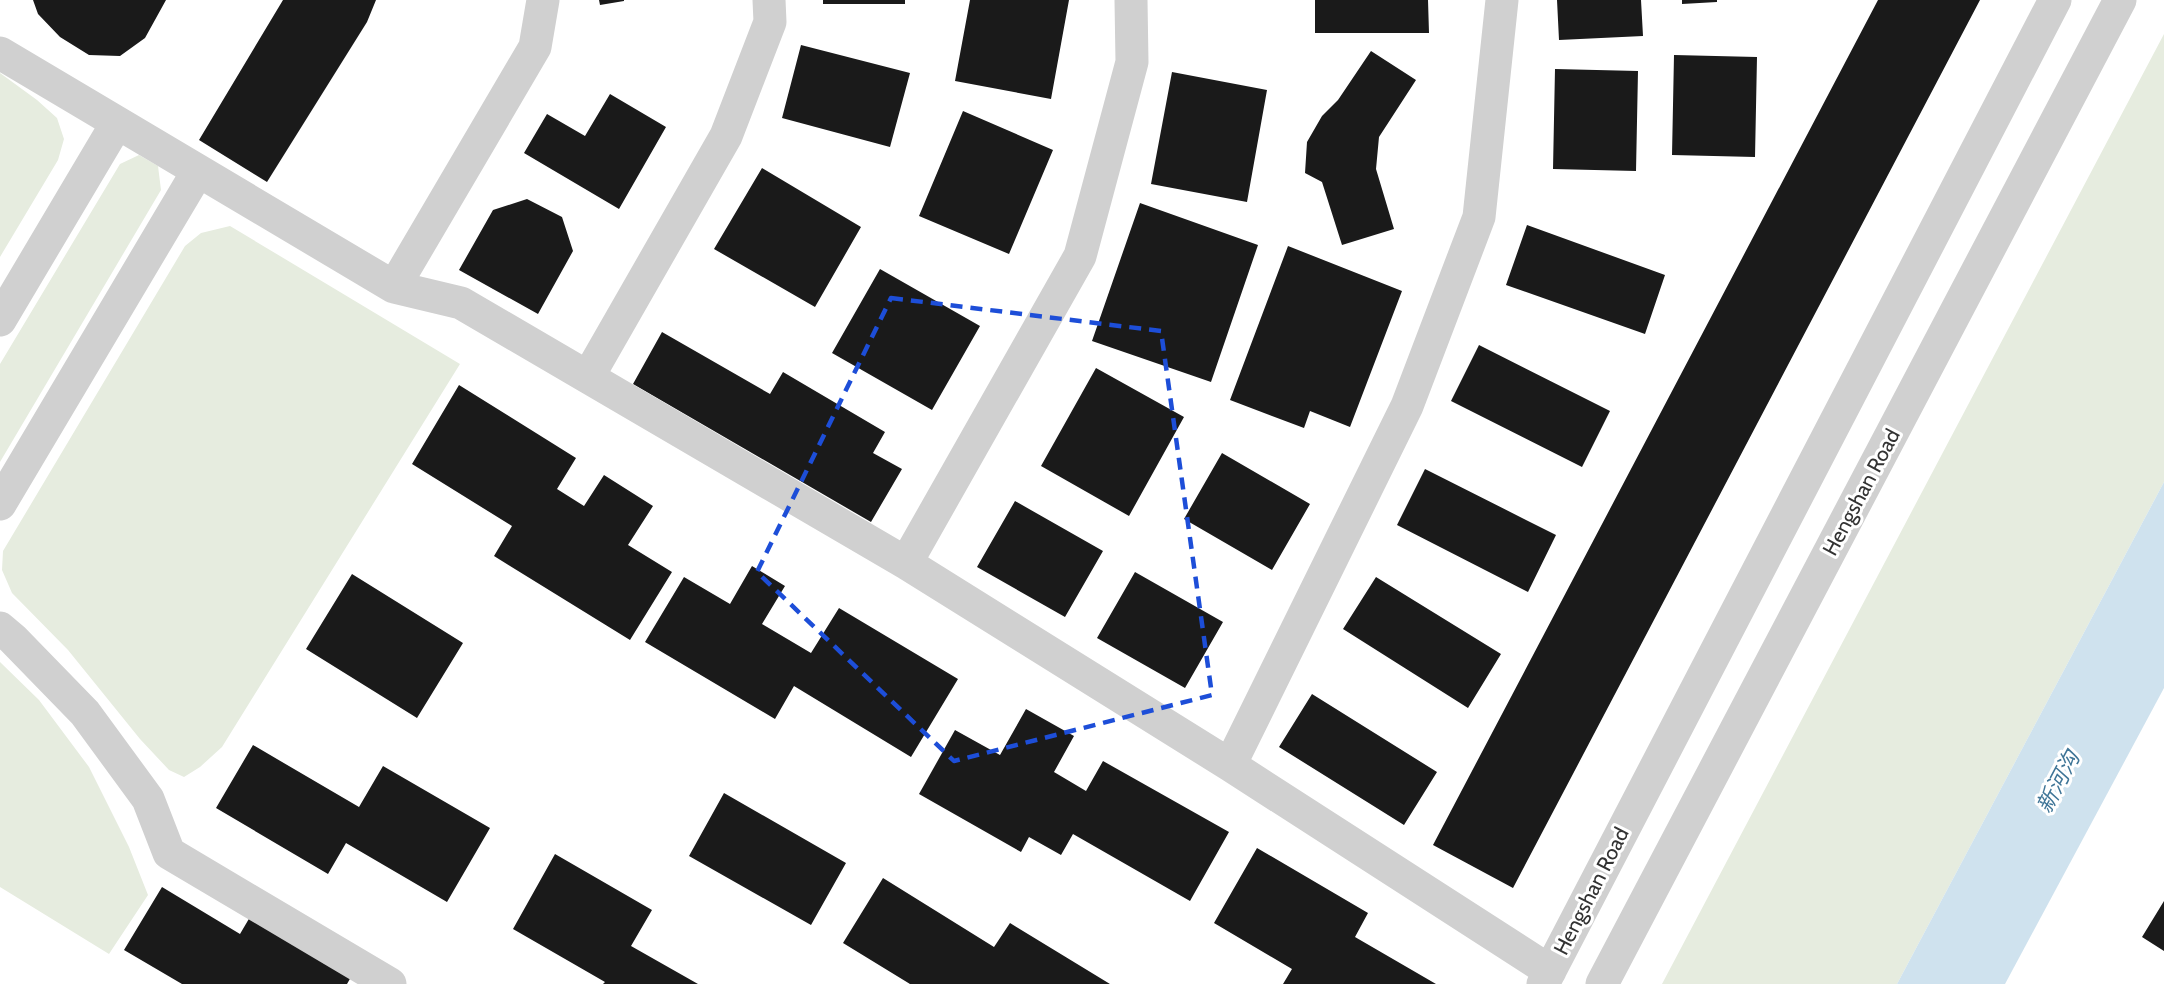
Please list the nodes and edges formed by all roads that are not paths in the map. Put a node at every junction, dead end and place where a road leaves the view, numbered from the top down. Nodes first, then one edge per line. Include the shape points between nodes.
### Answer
1 (543, 0) edge
2 (769, 0) edge
3 (1131, 0) edge
4 (1502, 0) edge
5 (2055, 0) edge
6 (2120, 0) edge
7 (0, 53) edge
8 (117, 123) junction
9 (198, 171) junction
10 (394, 287) junction
11 (0, 321) edge
12 (588, 377) junction
13 (0, 504) edge
14 (906, 563) junction
15 (0, 628) edge
16 (1230, 765) junction
17 (1546, 978) edge
18 (390, 984) edge
19 (1602, 984) edge

1 - 10 street via 535,47
2 - 12 street via 770,22 726,136
3 - 14 street via 1132,62 1080,256
4 - 16 street via 1479,217 1407,406
5 - 17 street, Hengshan Road
6 - 19 street, Hengshan Road
7 - 8 street
8 - 9 street
8 - 11 street
9 - 10 street
9 - 13 street
10 - 12 street via 461,303
12 - 14 street
14 - 16 street
15 - 18 street via 85,713 148,799 169,853
16 - 17 street

